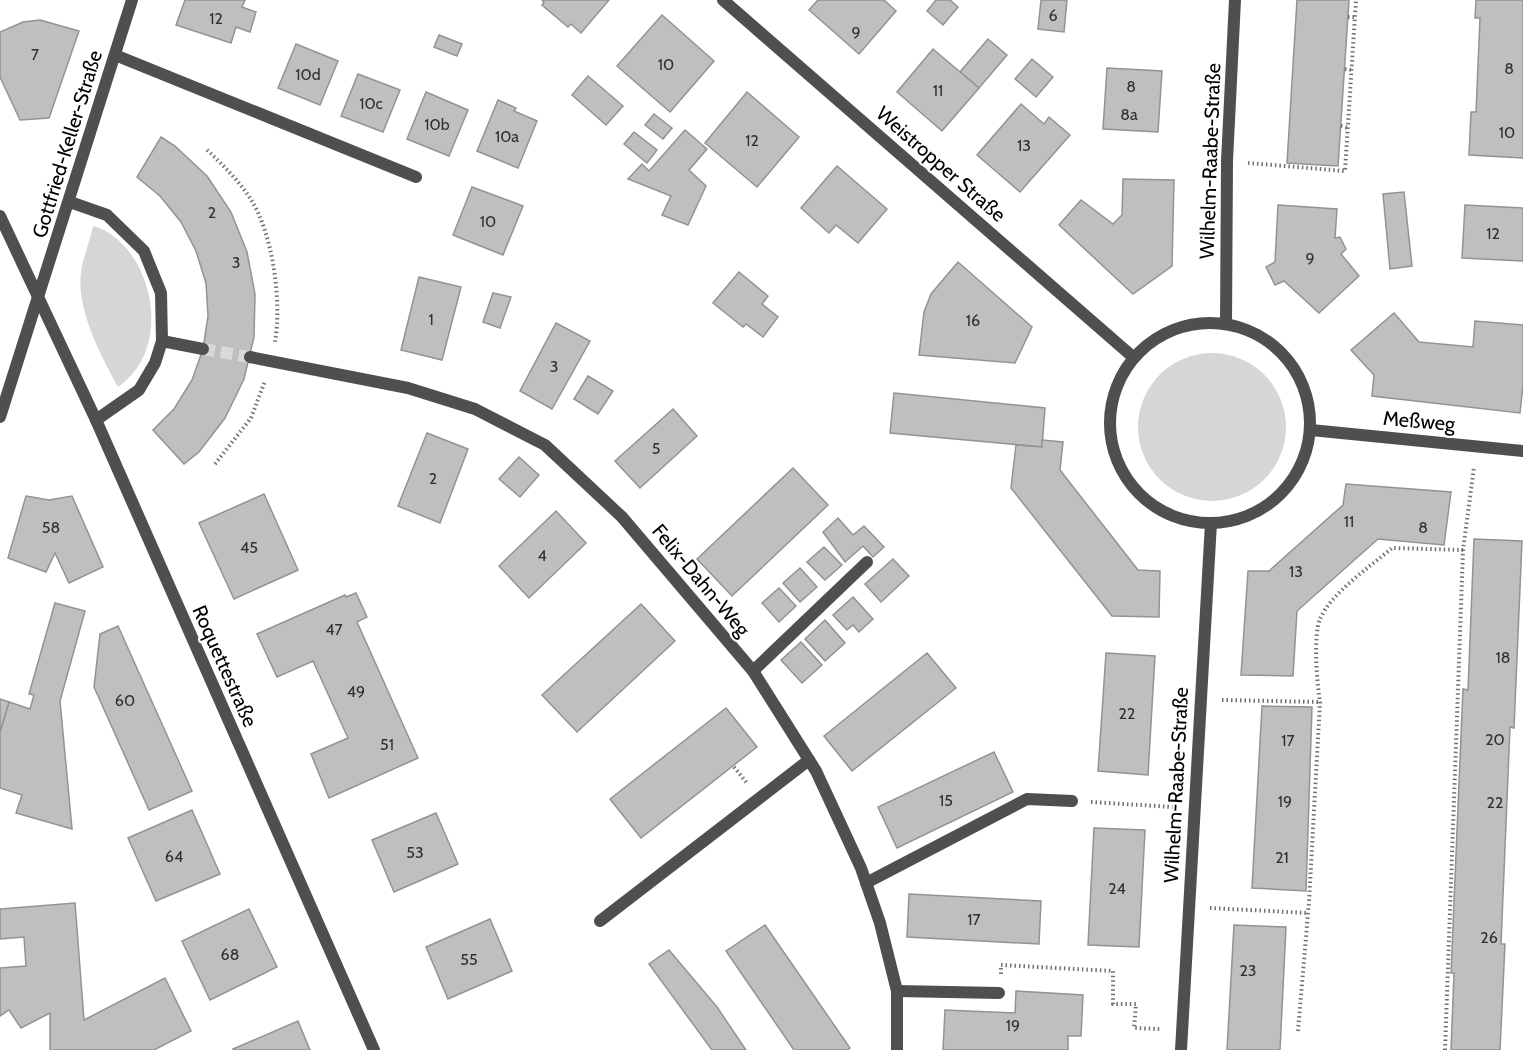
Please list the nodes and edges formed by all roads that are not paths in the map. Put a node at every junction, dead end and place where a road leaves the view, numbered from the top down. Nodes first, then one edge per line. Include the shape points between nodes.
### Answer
1 (132, 0) edge
2 (723, 0) edge
3 (1235, 0) edge
4 (115, 55) junction
5 (416, 177) dead end
6 (70, 202) junction
7 (0, 216) edge
8 (38, 299) junction
9 (1226, 324) junction
10 (162, 341) junction
11 (203, 350) tunnel mouth
12 (250, 357) tunnel mouth
13 (1133, 357) junction
14 (0, 417) edge
15 (96, 420) junction
16 (1311, 430) junction
17 (1523, 451) edge
18 (1211, 523) junction
19 (867, 562) dead end
20 (753, 671) junction
21 (809, 760) junction
22 (1072, 801) road end
23 (866, 883) junction
24 (600, 921) dead end
25 (897, 991) junction
26 (999, 993) road end
27 (374, 1050) edge
28 (897, 1050) edge
29 (1181, 1050) edge

1 - 4 street, Gottfried-Keller-Straße
2 - 13 street, Weistropper Straße
3 - 9 street, Wilhelm-Raabe-Straße via 1227,161
4 - 5 street
4 - 6 street, Gottfried-Keller-Straße
6 - 8 street, Gottfried-Keller-Straße
6 - 10 street via 107,215 144,251 161,293
7 - 8 street, Roquettestraße
8 - 14 street, Gottfried-Keller-Straße
8 - 15 street, Roquettestraße
9 - 13 street via 1186,326 1158,337
9 - 16 street via 1277,347 1304,385
10 - 11 street
10 - 15 street via 155,363 139,390
12 - 20 street, Felix-Dahn-Weg via 408,388 464,405 545,445 622,517
13 - 18 street via 1114,390 1109,424 1118,463 1138,493 1181,520
15 - 27 street, Roquettestraße
16 - 17 street, Meßweg
16 - 18 street via 1300,470 1275,500 1244,518
18 - 29 street, Wilhelm-Raabe-Straße
19 - 20 street
20 - 21 street, Felix-Dahn-Weg
21 - 23 street, Felix-Dahn-Weg
21 - 24 street
22 - 23 street via 1027,799
23 - 25 street, Felix-Dahn-Weg
25 - 26 street
25 - 28 street, Felix-Dahn-Weg

